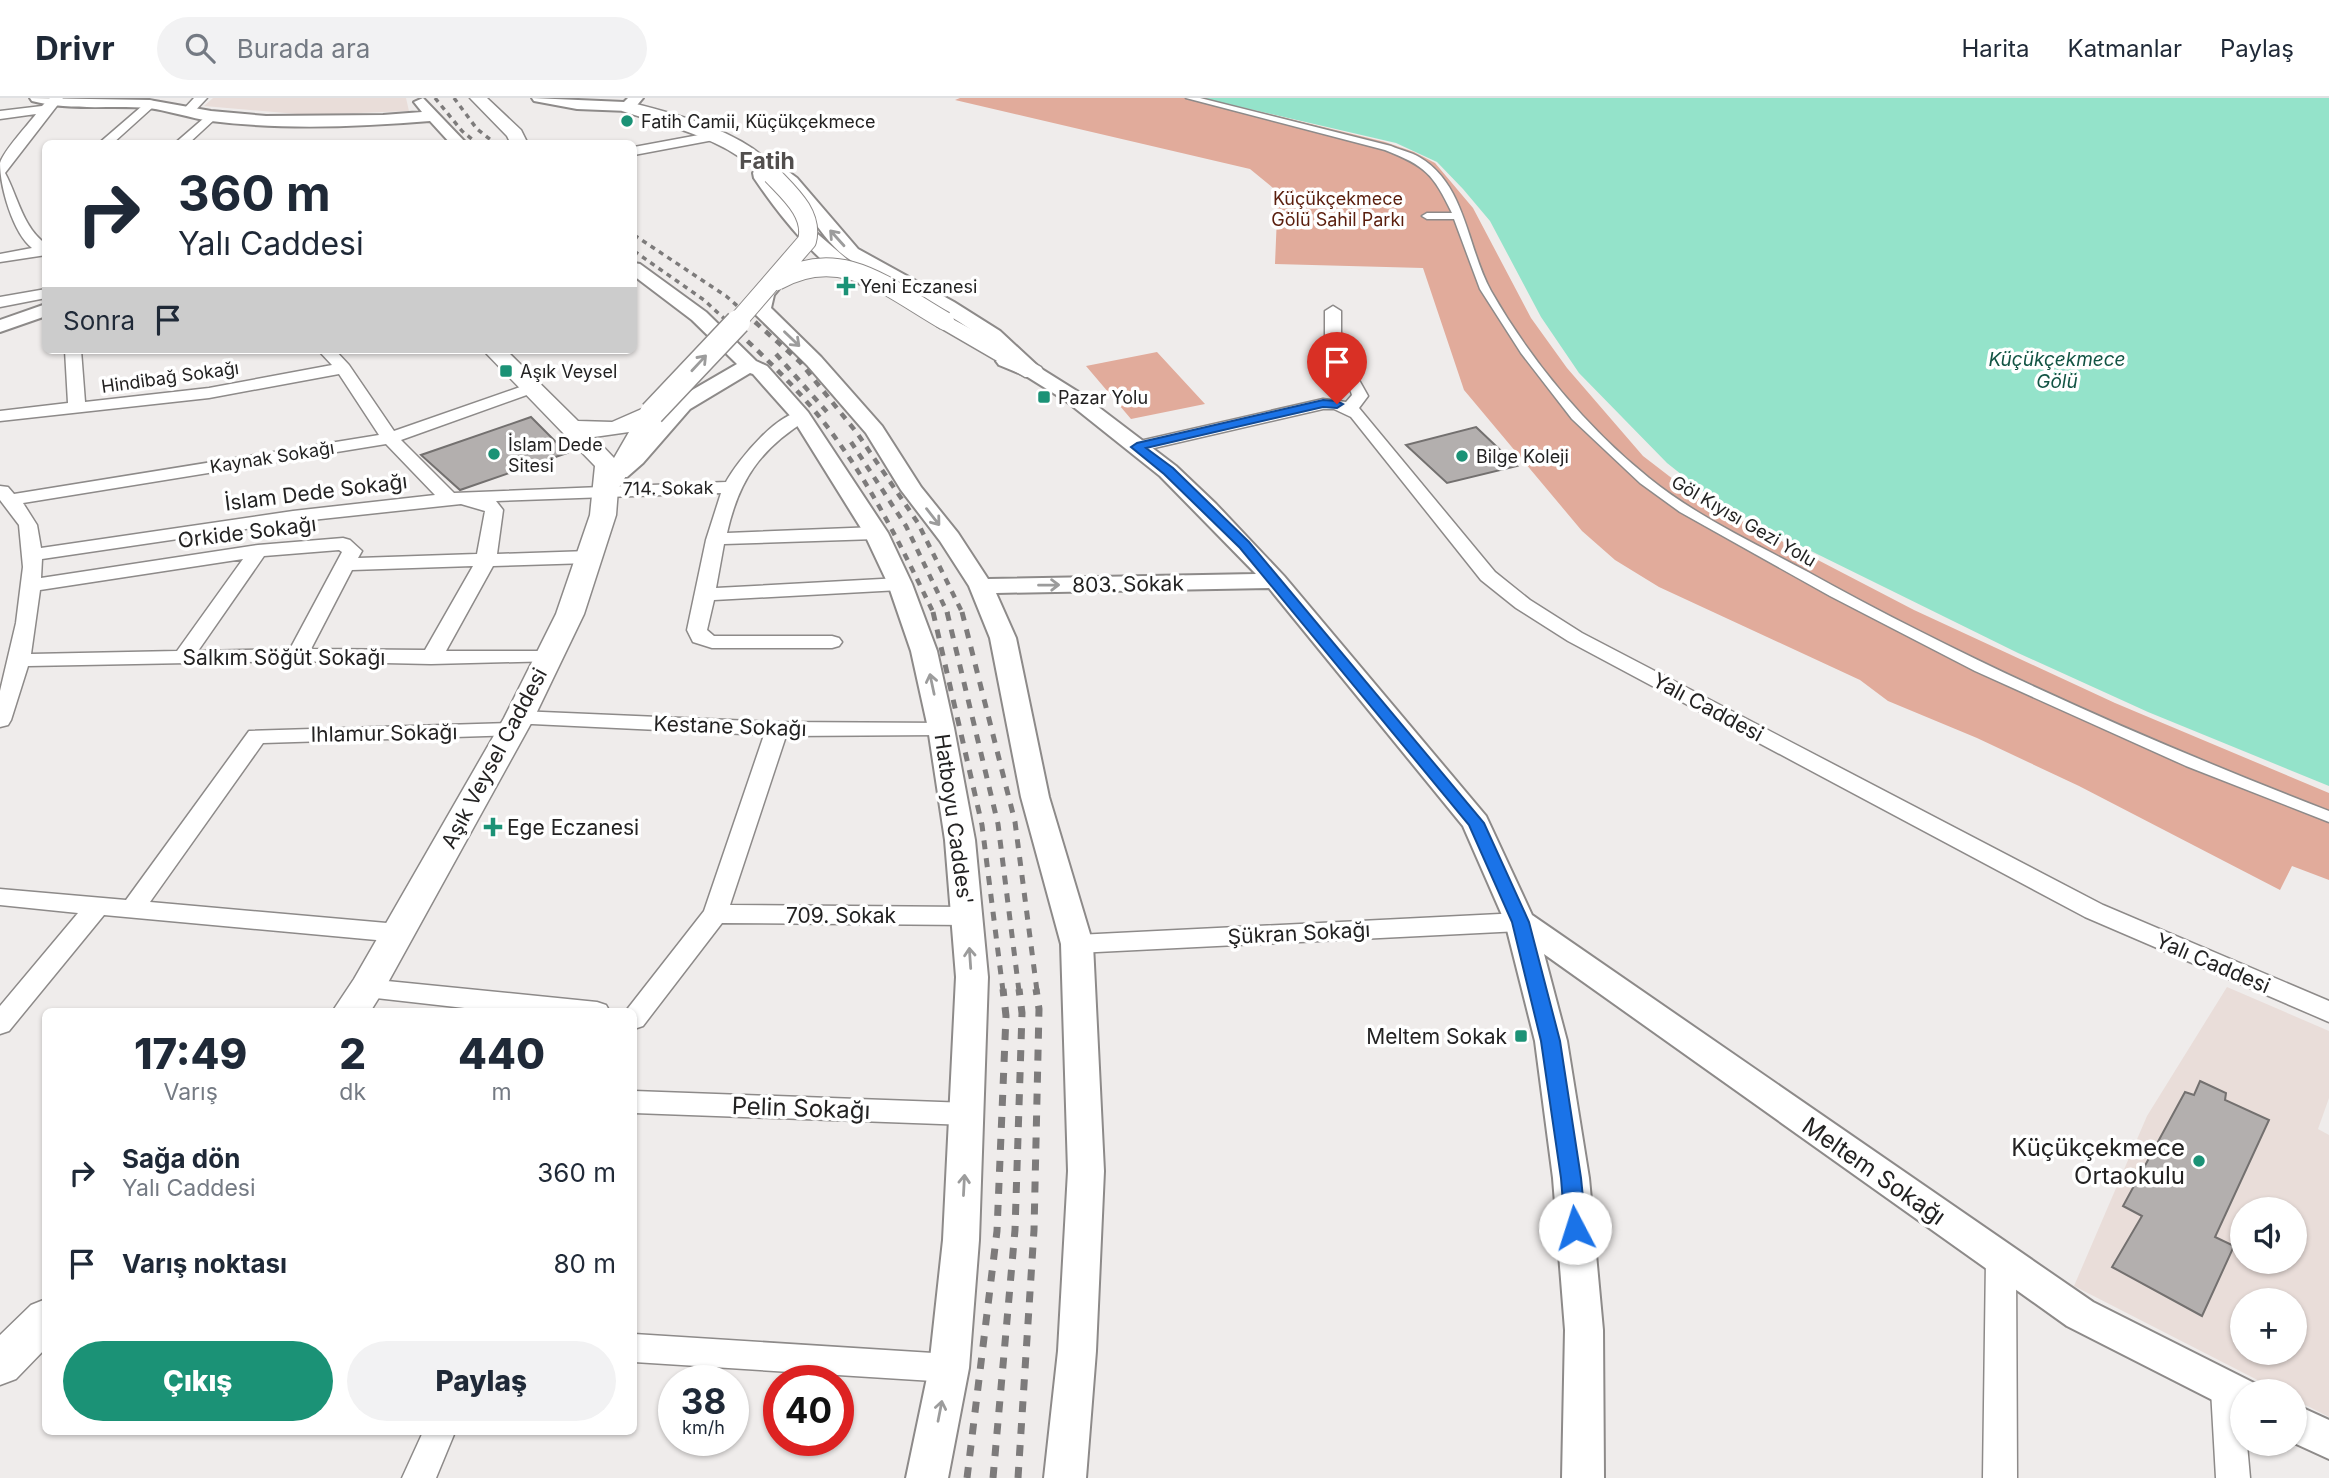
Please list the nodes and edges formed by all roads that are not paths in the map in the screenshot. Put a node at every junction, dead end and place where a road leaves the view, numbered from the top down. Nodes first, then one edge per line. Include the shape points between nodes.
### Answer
1 (201, 98) edge
2 (418, 98) edge
3 (478, 98) edge
4 (539, 98) edge
5 (1190, 98) edge
6 (633, 100) edge
7 (48, 102) edge
8 (149, 104) junction
9 (188, 111) junction
10 (0, 115) edge
11 (211, 116) junction
12 (432, 117) junction
13 (715, 136) junction
14 (517, 139) edge
15 (108, 140) edge
16 (184, 140) edge
17 (456, 140) edge
18 (637, 150) edge
19 (769, 170) junction
20 (0, 171) edge
21 (0, 176) edge
22 (3, 195) edge
23 (1427, 216) dead end
24 (1458, 216) junction
25 (812, 241) junction
26 (42, 248) edge
27 (42, 251) edge
28 (0, 258) edge
29 (833, 261) junction
30 (787, 269) junction
31 (637, 270) edge
32 (770, 285) junction
33 (42, 294) edge
34 (0, 302) edge
35 (42, 311) edge
36 (1333, 311) dead end
37 (0, 326) edge
38 (73, 354) edge
39 (330, 354) edge
40 (498, 354) edge
41 (749, 365) junction
42 (343, 368) junction
43 (1033, 372) junction
44 (529, 389) junction
45 (77, 409) junction
46 (1349, 409) junction
47 (652, 413) junction
48 (0, 416) edge
49 (801, 416) junction
50 (568, 426) junction
51 (390, 438) junction
52 (1137, 447) junction
53 (612, 481) junction
54 (732, 487) junction
55 (4, 494) edge
56 (449, 499) junction
57 (876, 533) junction
58 (718, 539) junction
59 (257, 551) junction
60 (33, 555) junction
61 (589, 557) junction
62 (486, 560) junction
63 (345, 564) junction
64 (1276, 581) junction
65 (900, 584) junction
66 (30, 586) junction
67 (981, 586) junction
68 (706, 594) junction
69 (832, 642) dead end
70 (297, 655) junction
71 (184, 656) junction
72 (549, 657) junction
73 (431, 658) junction
74 (20, 660) junction
75 (0, 720) edge
76 (515, 724) junction
77 (941, 727) junction
78 (776, 730) junction
79 (2329, 817) edge
80 (0, 897) edge
81 (98, 905) junction
82 (132, 909) junction
83 (715, 914) junction
84 (967, 916) junction
85 (1520, 922) junction
86 (398, 933) junction
87 (1077, 944) junction
88 (358, 1000) edge
89 (517, 1008) edge
90 (2329, 1012) edge
91 (637, 1013) edge
92 (0, 1024) edge
93 (637, 1102) edge
94 (968, 1114) junction
95 (2001, 1259) junction
96 (42, 1322) edge
97 (637, 1348) edge
98 (0, 1365) edge
99 (949, 1368) junction
100 (2230, 1391) edge
101 (2307, 1429) edge
102 (438, 1435) edge
103 (2329, 1440) edge
104 (2233, 1456) edge
105 (419, 1478) edge
106 (927, 1478) edge
107 (1065, 1478) edge
108 (1583, 1478) edge
109 (2000, 1478) edge
110 (2233, 1478) edge

1 - 9 street
2 - 12 street
3 - 14 main road
4 - 6 street via 576,105
5 - 24 street, Göl Kıyısı Gezi Yolu via 1416,159 1440,179
6 - 13 main road
7 - 8 street
7 - 10 street
7 - 20 street
8 - 9 street
8 - 15 street
9 - 11 street
11 - 12 street via 306,122
11 - 16 street
12 - 17 street
13 - 18 street
13 - 19 main road
19 - 25 street via 761,173 762,178
19 - 32 main road, bridge via 802,210 810,235
43 -> 19 street via 991,332 852,253 790,178
21 - 22 street
22 - 26 street via 33,242
23 - 24 street
24 - 79 street, Göl Kıyısı Gezi Yolu via 1485,289 1525,351 1576,417 1644,480 1684,509 1980,668 2191,763
25 - 29 street
25 - 30 street
27 - 28 street
29 - 30 street via 815,259
29 - 43 street via 974,348
30 -> 67 street via 765,294 761,309 875,430 912,491
31 - 41 street, Hatboyu Caddes' via 698,316
32 - 43 main road, bridge via 793,271 816,266 856,270
47 -> 32 main road, bridge
33 - 34 street
35 - 37 street
36 - 46 street via 1333,348 1360,396
38 - 45 street
39 - 42 street
40 - 44 main road
41 - 49 street, Hatboyu Caddes' via 760,370
41 - 53 street via 673,412 642,454
42 - 45 street, Hindibağ Sokağı via 209,393
42 - 51 street
43 - 52 street
44 - 50 main road
44 - 51 street, Kaynak Sokağı
45 - 48 street, Hindibağ Sokağı
46 - 52 street via 1323,404
46 - 90 street, Yalı Caddesi via 1357,413 1488,576 1574,637 2094,911
47 - 50 main road via 616,428
47 - 53 main road
49 - 54 street via 781,427 759,449
49 - 57 street, Hatboyu Caddes'
50 - 53 main road via 607,465
51 - 55 street, Kaynak Sokağı
51 - 56 street
52 - 64 street via 1208,509
53 - 54 street, 714. Sokak
53 - 56 street, İslam Dede Sokağı
53 - 61 main road, Aşık Veysel Caddesi
54 - 58 street
55 - 60 street via 27,524
56 - 60 street, İslam Dede Sokağı via 265,520
56 - 62 street via 489,504 494,510
57 - 58 street
57 - 65 street, Hatboyu Caddes'
58 - 68 street
59 - 63 street, Orkide Sokağı via 343,544 352,551
59 - 66 street, Orkide Sokağı
59 - 71 street
60 - 66 street
61 - 62 street
61 - 72 main road, Aşık Veysel Caddesi via 570,614
62 - 63 street
62 - 73 street
63 - 70 street
67 -> 64 street, 803. Sokak
64 - 85 street via 1476,823
65 - 68 street
77 -> 65 street, Hatboyu Caddes' via 924,651
66 - 74 street
67 - 87 street via 1003,638 1035,797
68 - 69 street via 697,631 705,641
70 - 71 street, Salkım Söğüt Sokağı
70 - 73 street, Salkım Söğüt Sokağı
71 - 74 street, Salkım Söğüt Sokağı
72 - 73 street, Salkım Söğüt Sokağı
72 - 76 main road, Aşık Veysel Caddesi
74 - 75 street
76 - 78 street, Kestane Sokağı
76 - 82 street, Ihlamur Sokağı via 257,736
76 - 86 main road, Aşık Veysel Caddesi
77 - 78 street, Kestane Sokağı
77 - 84 street, Hatboyu Caddes'
78 - 83 street
80 - 81 street
81 - 82 street
81 - 92 street
82 - 86 street
83 - 84 street, 709. Sokak
83 - 91 street
94 -> 84 street, Hatboyu Caddes' via 972,977
85 - 87 street, Şükran Sokağı
85 - 95 street, Meltem Sokağı
85 - 108 street via 1551,1041 1571,1178 1584,1330
86 - 88 main road, Aşık Veysel Caddesi
87 - 107 street via 1086,1171
88 - 89 street
93 - 94 street, Pelin Sokağı
99 -> 94 street, Hatboyu Caddes'
95 - 100 street, Meltem Sokağı via 2080,1314
95 - 109 street
96 - 98 main road
97 - 99 street
106 -> 99 street, Hatboyu Caddes'
101 - 103 street
102 - 105 street
104 - 110 street

